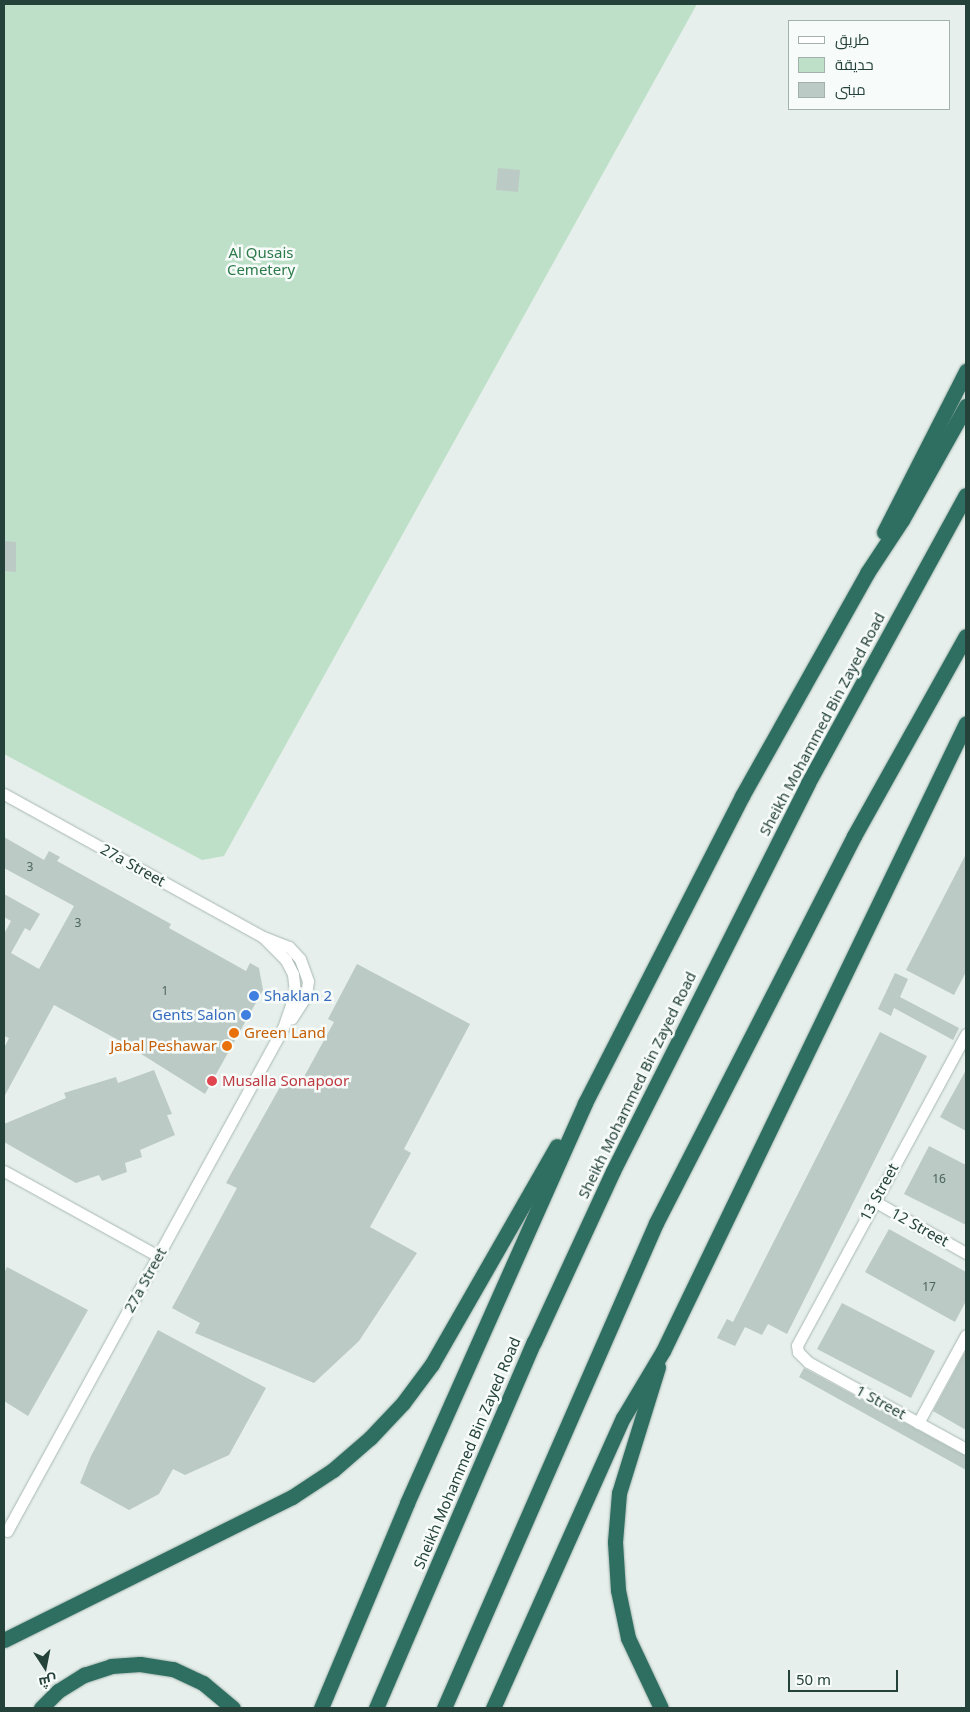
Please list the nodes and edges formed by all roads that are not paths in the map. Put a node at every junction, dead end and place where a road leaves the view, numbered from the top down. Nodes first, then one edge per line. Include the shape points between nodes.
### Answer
1 (966, 371) edge
2 (966, 406) edge
3 (966, 495) edge
4 (867, 573) junction
5 (966, 636) edge
6 (966, 722) edge
7 (4, 794) edge
8 (966, 1034) edge
9 (966, 1053) edge
10 (954, 1057) junction
11 (585, 1103) junction
12 (4, 1171) edge
13 (874, 1201) junction
14 (966, 1253) edge
15 (158, 1256) junction
16 (966, 1335) edge
17 (663, 1350) junction
18 (798, 1352) joint
19 (918, 1423) junction
20 (966, 1449) edge
21 (7, 1531) dead end
22 (4, 1640) edge
23 (41, 1708) edge
24 (233, 1708) edge
25 (321, 1708) edge
26 (376, 1708) edge
27 (444, 1708) edge
28 (494, 1708) edge
29 (661, 1708) edge

1 - 4 highway
2 - 4 highway via 902,520
3 - 26 highway, Sheikh Mohammed Bin Zayed Road via 808,783 613,1171 534,1342
4 - 11 highway via 742,796
5 - 27 highway via 854,836 656,1223
6 - 17 highway
7 - 15 street, 27a Street via 263,937 289,947 307,974 306,996 283,1028
8 - 10 street, 13 Street
9 - 10 street
10 - 13 street, 13 Street
11 - 22 highway via 562,1137 432,1364 370,1438 333,1470 292,1496
11 - 25 highway via 407,1504
12 - 15 street
13 - 14 street, 12 Street
13 - 18 street, 13 Street via 799,1338
15 - 21 street, 27a Street
16 - 19 street
17 - 28 highway via 619,1426
17 - 29 highway via 619,1493 614,1542 618,1590 628,1638
18 - 19 street, 1 Street via 808,1362
19 - 20 street, 1 Street
23 - 24 highway via 58,1691 84,1675 110,1666 140,1664 173,1669 203,1682

